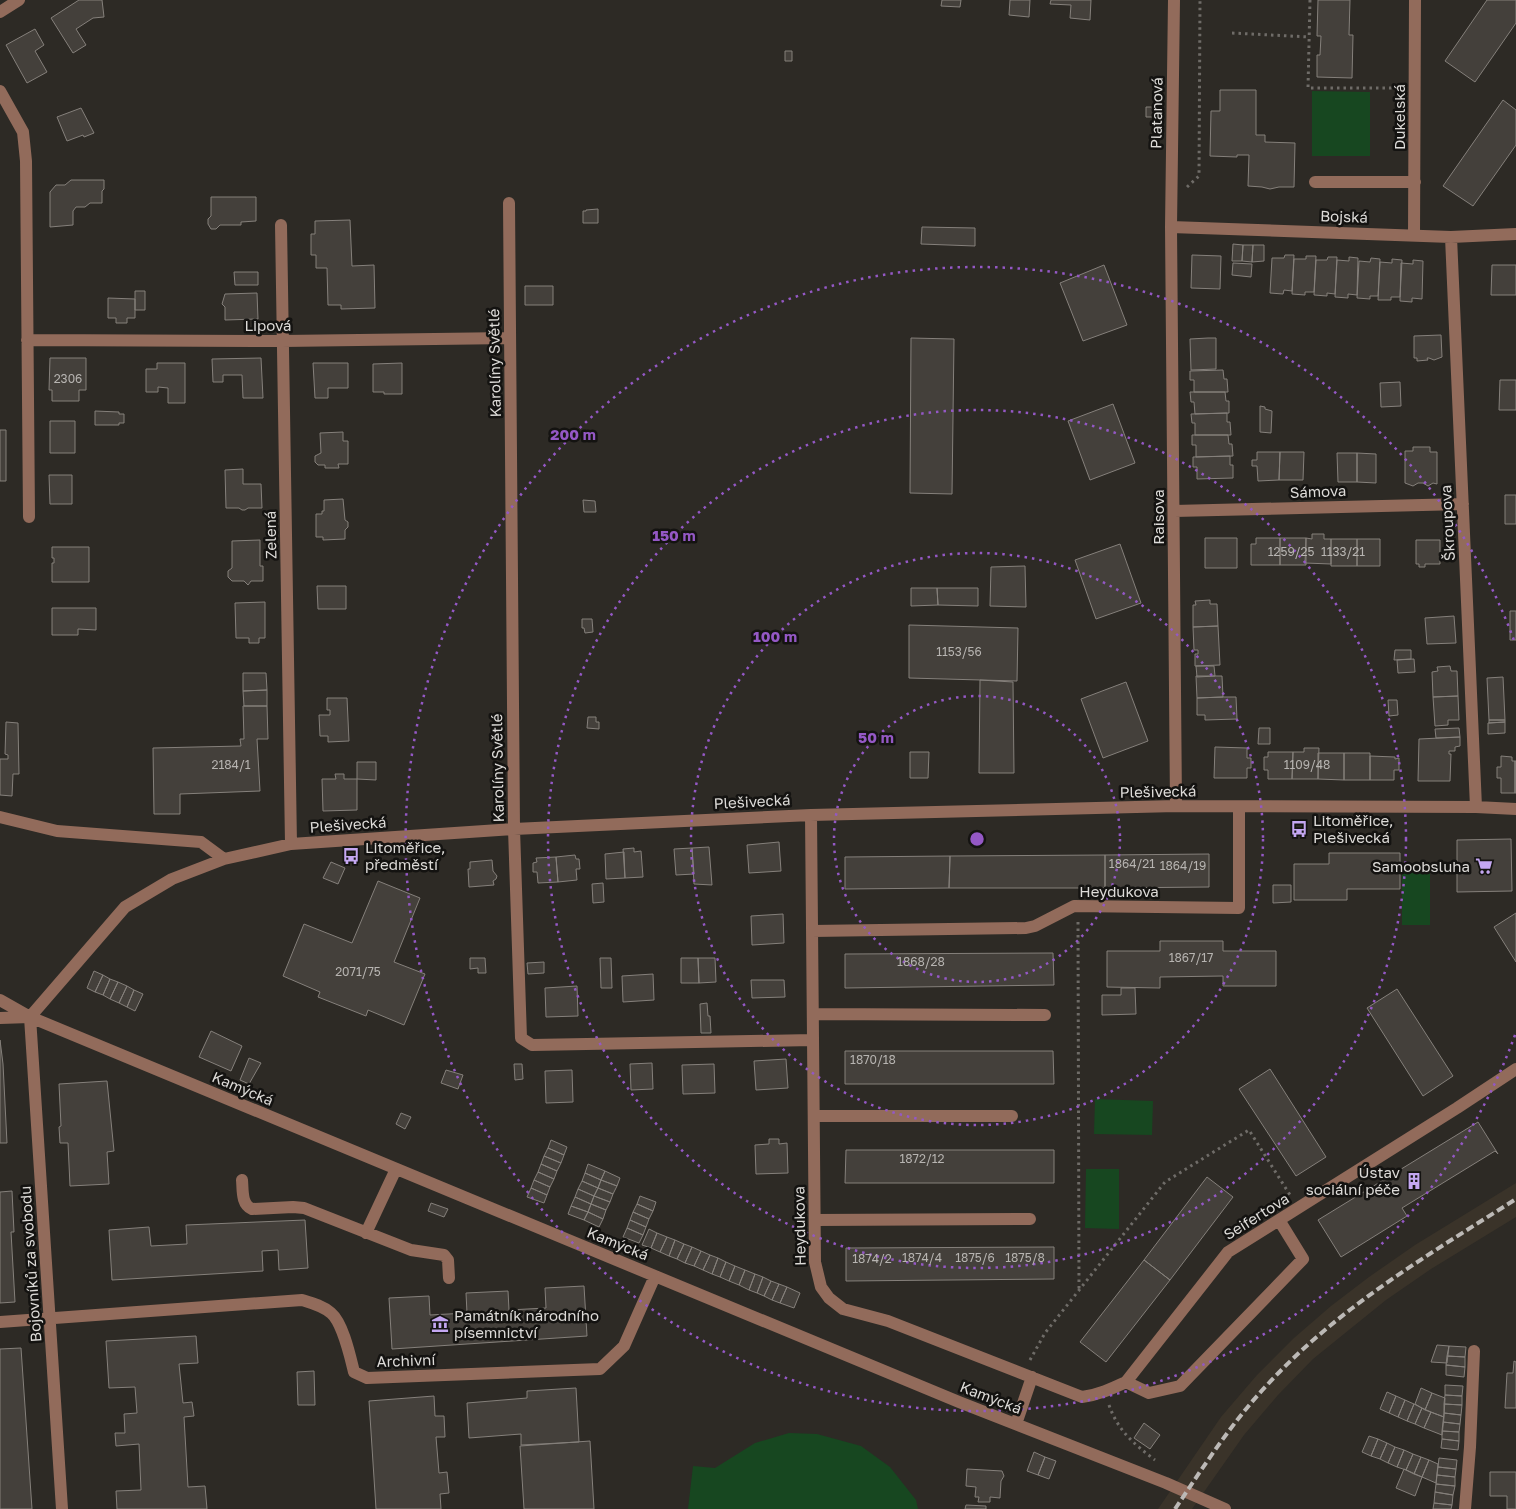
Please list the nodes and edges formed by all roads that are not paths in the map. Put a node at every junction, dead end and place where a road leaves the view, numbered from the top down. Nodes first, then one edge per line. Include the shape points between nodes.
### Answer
1 (19, 0) edge
2 (1174, 0) edge
3 (1415, 0) edge
4 (0, 12) edge
5 (0, 91) edge
6 (1315, 182) dead end
7 (1415, 182) junction
8 (509, 203) dead end
9 (282, 225) dead end
10 (1171, 226) junction
11 (1516, 234) edge
12 (1414, 235) junction
13 (1451, 237) junction
14 (510, 338) junction
15 (27, 340) junction
16 (283, 341) junction
17 (1463, 504) junction
18 (1174, 512) junction
19 (29, 517) dead end
20 (1176, 806) junction
21 (1239, 807) junction
22 (1476, 807) junction
23 (1516, 809) edge
24 (811, 815) junction
25 (0, 817) edge
26 (514, 829) junction
27 (291, 844) junction
28 (224, 859) junction
29 (812, 930) junction
30 (0, 1000) edge
31 (813, 1014) junction
32 (1045, 1015) dead end
33 (30, 1016) junction
34 (0, 1018) edge
35 (813, 1040) junction
36 (1516, 1069) edge
37 (814, 1116) junction
38 (1012, 1116) dead end
39 (396, 1169) junction
40 (242, 1180) dead end
41 (1030, 1219) dead end
42 (815, 1220) junction
43 (1279, 1220) junction
44 (366, 1233) junction
45 (655, 1276) junction
46 (449, 1278) dead end
47 (50, 1318) junction
48 (0, 1322) edge
49 (1474, 1351) dead end
50 (1027, 1375) junction
51 (1126, 1382) junction
52 (1016, 1424) junction
53 (62, 1509) edge
54 (1225, 1509) edge
55 (1465, 1509) edge

1 - 4 street
2 - 10 street, Platanová
3 - 7 street, Dukelská
5 - 15 street via 23,132
6 - 7 street
7 - 12 street, Dukelská
8 - 14 street, Karolíny Světlé
9 - 16 street, Zelená
10 - 12 street, Bojská
10 - 18 street, Raisova
11 - 13 street, Bojská
12 - 13 street, Bojská
13 - 17 street, Škroupova
14 - 16 street, Lipová
14 - 26 street, Karolíny Světlé
15 - 16 street, Lipová
15 - 19 street
16 - 27 street, Zelená
17 - 18 street, Sámova
17 - 22 street, Škroupova
18 - 20 street, Raisova
20 - 21 street, Plešivecká
20 - 24 street, Plešivecká
21 - 22 street, Plešivecká
21 - 29 street, Heydukova via 1239,908 1074,906 1026,928
22 - 23 street, Plešivecká
24 - 26 street, Plešivecká
24 - 29 street, Heydukova
25 - 28 street via 58,830 201,842
26 - 27 street, Plešivecká
26 - 35 street, Karolíny Světlé via 521,1038 532,1045
27 - 28 street, Plešivecká
28 - 33 street, Plešivecká via 172,878 124,907
29 - 31 street, Heydukova
30 - 33 street, Kamýcká
31 - 32 street
31 - 35 street, Heydukova
33 - 34 street
33 - 39 street, Kamýcká
33 - 47 street, Bojovníků za svobodu
35 - 37 street, Heydukova
36 - 43 street, Seifertova
37 - 38 street
37 - 42 street, Heydukova
39 - 44 street
39 - 45 street, Kamýcká
40 - 44 street via 247,1207 304,1208
41 - 42 street
42 - 50 street, Heydukova via 818,1280 829,1298 843,1309 888,1321
43 - 51 street, Seifertova via 1225,1256
43 - 51 street via 1303,1259 1180,1386 1149,1393
44 - 46 street via 411,1250 444,1255 448,1260
45 - 47 street, Archivní via 624,1346 600,1369 367,1378 354,1372 332,1313 302,1300
45 - 52 street, Kamýcká
47 - 48 street, Archivní
47 - 53 street, Bojovníků za svobodu
49 - 55 street
50 - 51 street, Seifertova via 1082,1396 1093,1396
50 - 52 street
52 - 54 street, Kamýcká

